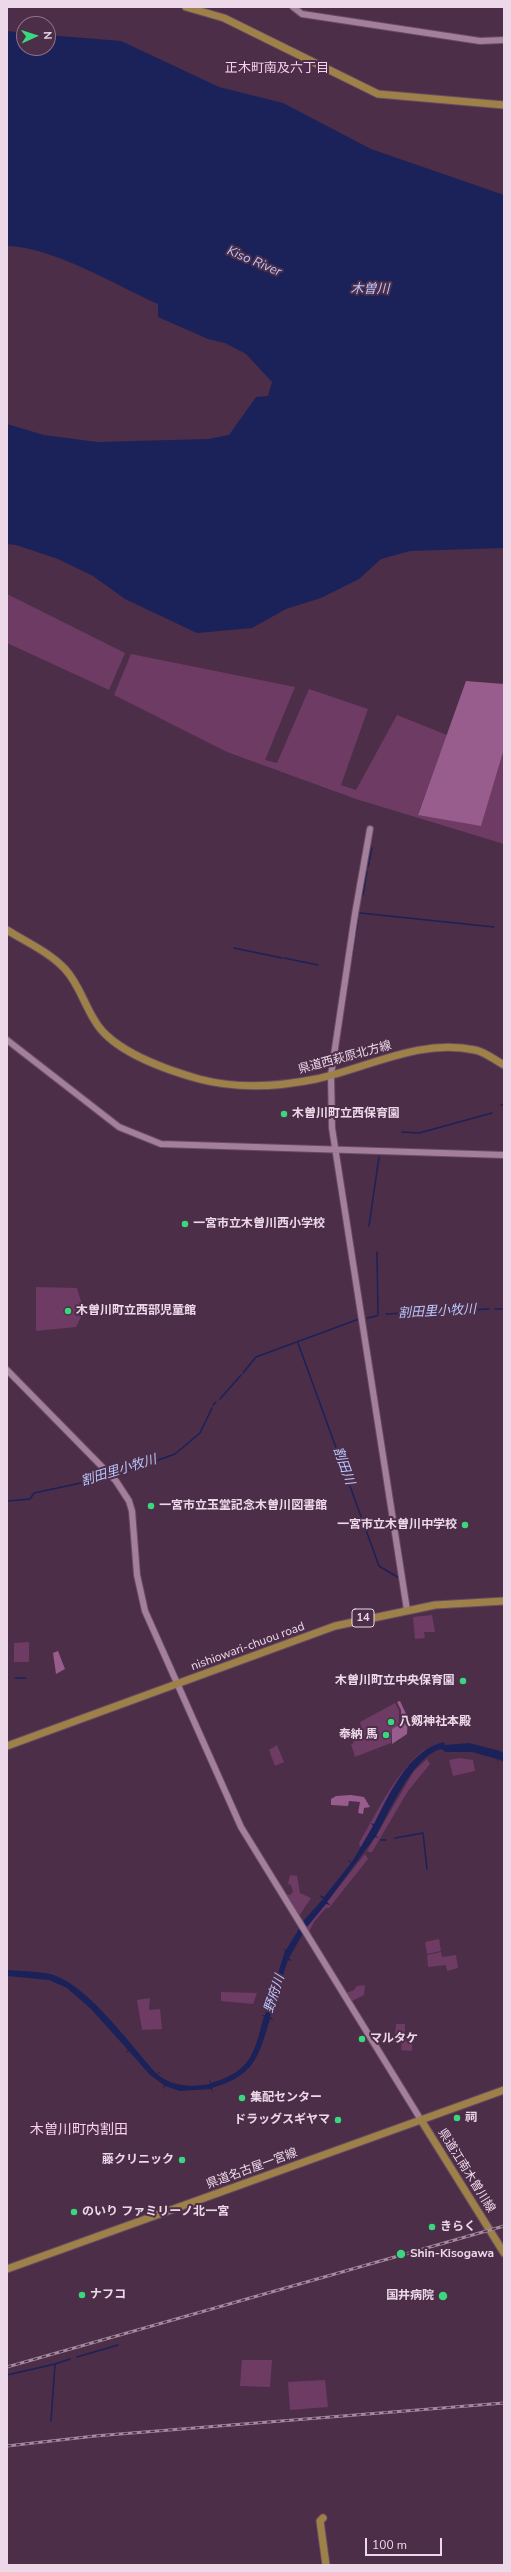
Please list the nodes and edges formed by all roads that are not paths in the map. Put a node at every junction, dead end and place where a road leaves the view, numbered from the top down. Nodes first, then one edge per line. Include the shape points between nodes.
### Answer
1 (186, 7) edge
2 (293, 7) edge
3 (504, 40) edge
4 (504, 105) edge
5 (370, 829) dead end
6 (7, 930) edge
7 (7, 1040) edge
8 (504, 1065) edge
9 (331, 1075) junction
10 (335, 1150) junction
11 (504, 1155) edge
12 (7, 1370) edge
13 (504, 1601) edge
14 (407, 1610) junction
15 (178, 1684) junction
16 (7, 1746) edge
17 (504, 2090) edge
18 (422, 2120) junction
19 (504, 2253) edge
20 (7, 2269) edge
21 (322, 2518) dead end
22 (326, 2565) edge

1 - 4 main road via 224,18 378,94
2 - 3 street via 302,14 480,41
5 - 9 street via 354,914
6 - 9 main road, 県道西萩原北方線 via 64,967 104,1033 157,1065 199,1079 231,1086 278,1084
7 - 10 street via 119,1127 157,1143 180,1146
8 - 9 main road, 県道西萩原北方線 via 475,1050 429,1048 413,1050
9 - 10 street
10 - 11 street
10 - 14 street
12 - 15 street via 116,1481 129,1501 140,1596
13 - 14 main road, nishiowari-chuou road / 14 via 435,1605
14 - 15 main road, nishiowari-chuou road / 14 via 335,1626
15 - 16 main road, nishiowari-chuou road / 14
15 - 18 street via 241,1827
17 - 18 main road, 県道名古屋一宮線
18 - 19 main road, 県道江南木曽川線
18 - 20 main road, 県道名古屋一宮線
21 - 22 main road via 320,2521

